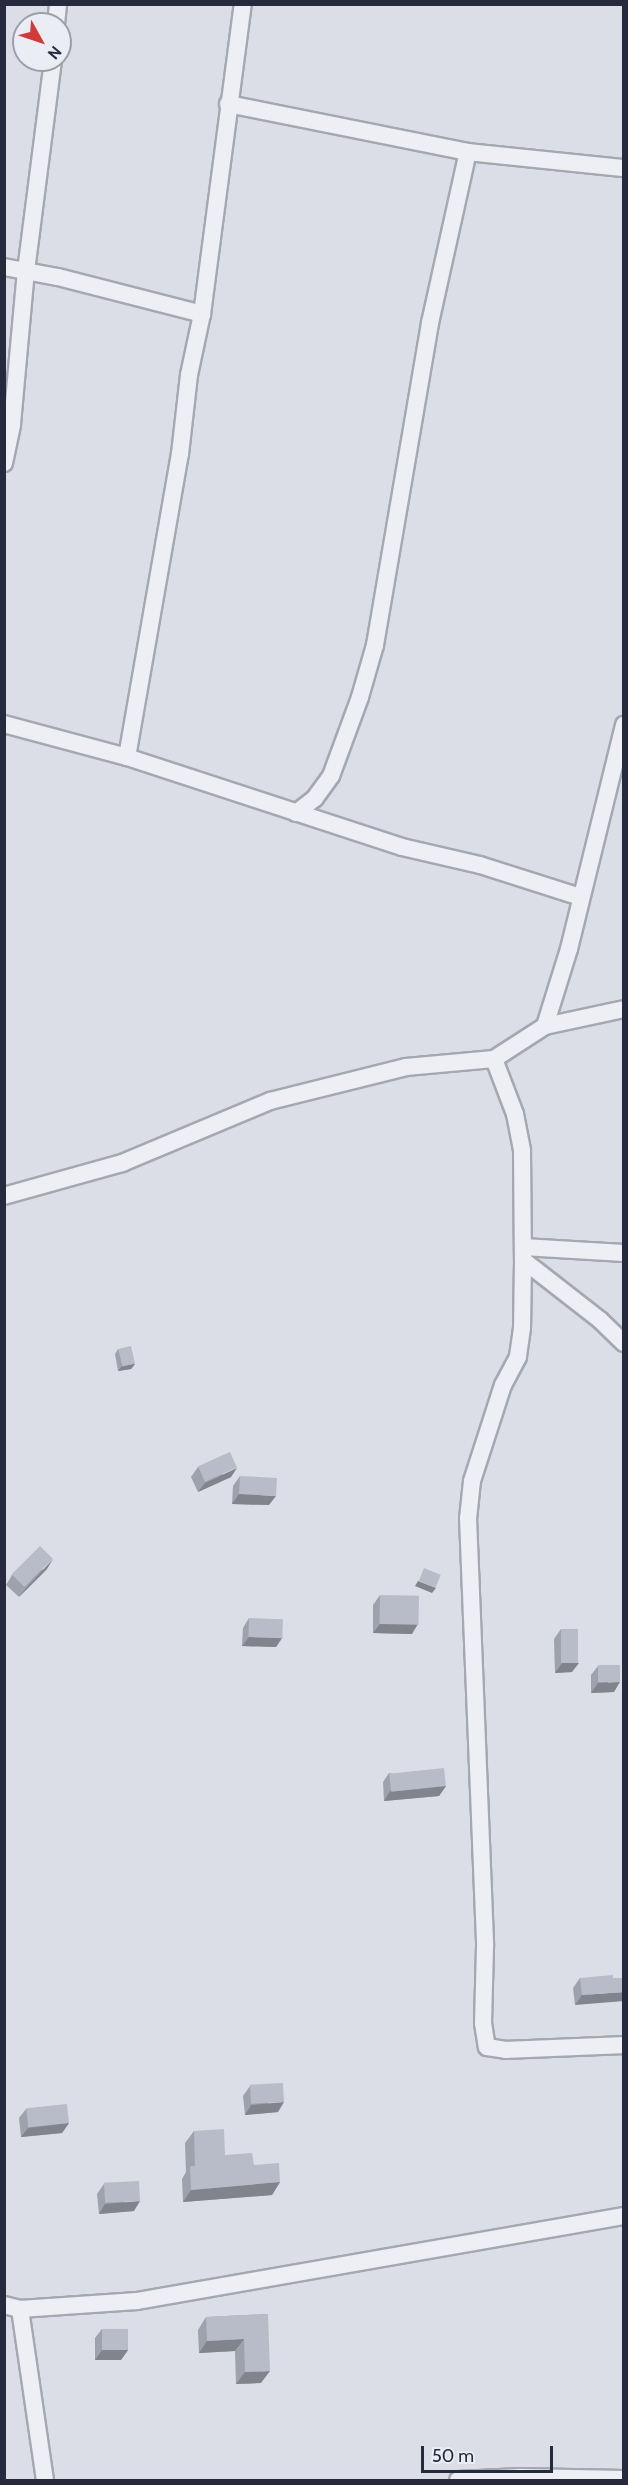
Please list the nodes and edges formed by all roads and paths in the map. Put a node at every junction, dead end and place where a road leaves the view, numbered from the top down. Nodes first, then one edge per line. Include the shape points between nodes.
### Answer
1 (243, 4) edge
2 (51, 72) edge
3 (228, 104) junction
4 (468, 152) junction
5 (624, 168) edge
6 (4, 267) edge
7 (26, 271) junction
8 (202, 314) junction
9 (4, 463) edge
10 (4, 724) edge
11 (624, 725) edge
12 (127, 757) junction
13 (296, 813) junction
14 (580, 897) junction
15 (624, 1009) edge
16 (545, 1026) junction
17 (494, 1059) junction
18 (4, 1196) edge
19 (523, 1253) junction
20 (624, 1253) edge
21 (624, 1343) edge
22 (624, 2045) edge
23 (624, 2216) edge
24 (12, 2307) edge
25 (624, 2479) edge
26 (45, 2481) edge
27 (458, 2481) edge

1 - 3 street
2 - 7 street
3 - 4 street
3 - 8 street
4 - 5 street
4 - 13 street via 430,323 375,645 330,776 315,798
6 - 7 street
7 - 8 street
7 - 9 street via 12,424
8 - 12 street
10 - 12 street
11 - 14 street
12 - 13 street
13 - 14 street
14 - 16 street via 569,949
15 - 16 street
16 - 17 street
17 - 18 street via 406,1067 270,1101 122,1164
17 - 19 street via 515,1114 522,1151
19 - 20 street
19 - 21 street
19 - 22 street via 518,1357 503,1386 472,1481 468,1518 485,1947 483,2023 488,2047 506,2050
23 - 24 street via 137,2301
24 - 26 street
25 - 27 street

